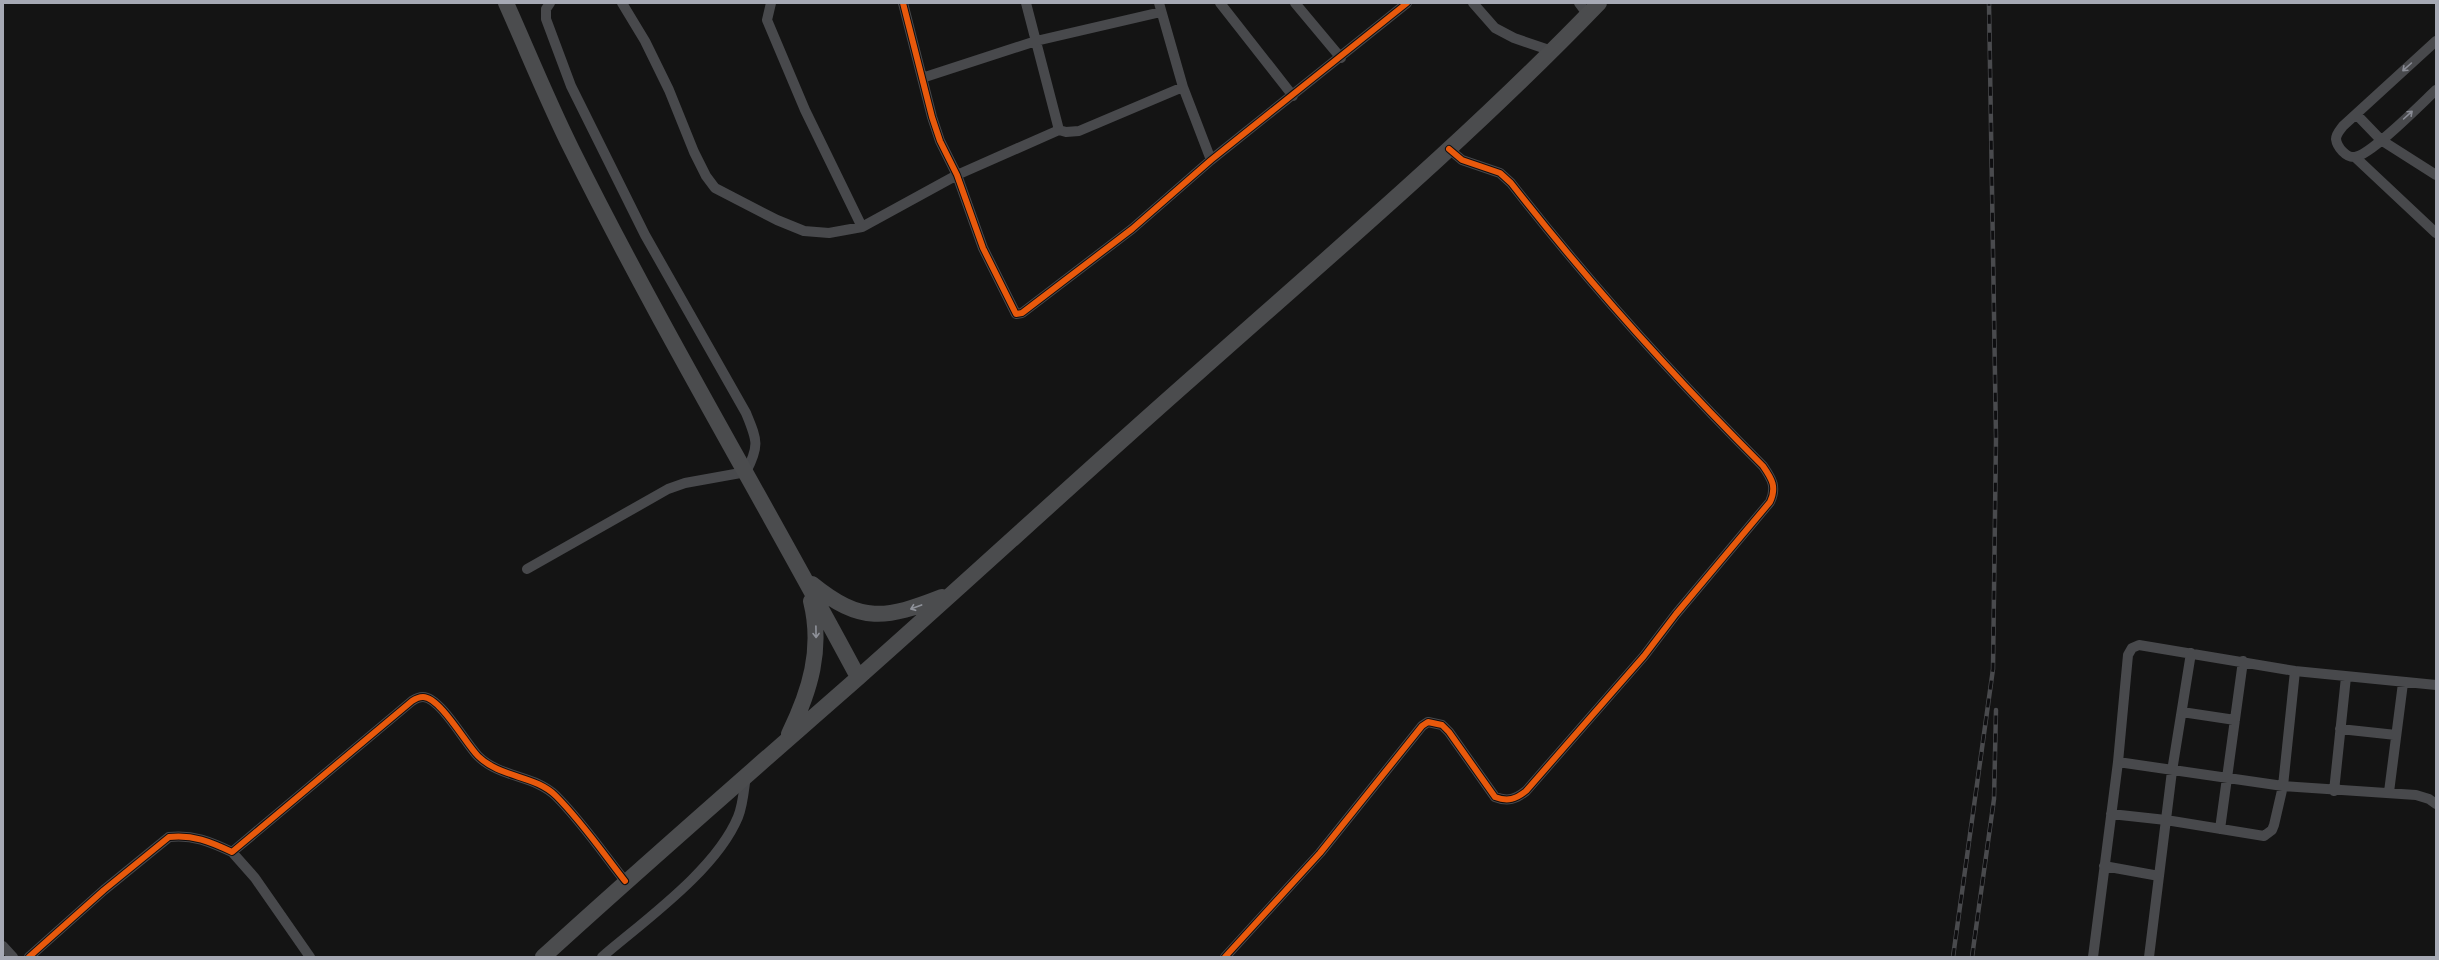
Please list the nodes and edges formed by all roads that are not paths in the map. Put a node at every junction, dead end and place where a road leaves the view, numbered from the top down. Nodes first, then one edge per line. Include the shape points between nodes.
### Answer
1 (506, 3) edge
2 (550, 3) edge
3 (622, 3) edge
4 (771, 3) edge
5 (903, 3) edge
6 (1026, 3) edge
7 (1220, 3) edge
8 (1294, 3) edge
9 (1407, 3) edge
10 (1473, 3) edge
11 (1599, 3) edge
12 (1160, 7) edge
13 (1583, 9) edge
14 (1036, 40) junction
15 (2436, 41) edge
16 (1552, 51) junction
17 (1341, 58) junction
18 (922, 78) junction
19 (1183, 87) junction
20 (2436, 90) edge
21 (1293, 96) junction
22 (2356, 114) junction
23 (1059, 130) junction
24 (2381, 140) junction
25 (1449, 149) junction
26 (2355, 157) junction
27 (1211, 160) junction
28 (957, 175) junction
29 (2436, 175) edge
30 (862, 227) junction
31 (2436, 233) edge
32 (746, 472) junction
33 (527, 569) dead end
34 (806, 579) junction
35 (952, 593) junction
36 (2191, 653) junction
37 (2243, 661) junction
38 (2295, 671) junction
39 (2346, 676) junction
40 (858, 677) junction
41 (2403, 683) junction
42 (2436, 685) edge
43 (2182, 712) junction
44 (2235, 720) junction
45 (2340, 729) junction
46 (2396, 735) junction
47 (786, 740) junction
48 (2118, 762) junction
49 (2172, 771) junction
50 (746, 775) junction
51 (2227, 776) junction
52 (2282, 786) junction
53 (2334, 791) junction
54 (2389, 792) junction
55 (2436, 804) edge
56 (2111, 814) junction
57 (2166, 820) junction
58 (2220, 829) junction
59 (232, 852) junction
60 (2104, 866) junction
61 (2159, 876) junction
62 (625, 881) junction
63 (3, 946) edge
64 (13, 957) edge
65 (29, 957) edge
66 (310, 957) edge
67 (543, 957) edge
68 (602, 957) edge
69 (1225, 957) edge
70 (2093, 957) edge
71 (2149, 957) edge

1 - 32 main road via 570,148 700,392
2 - 32 street via 546,9 546,19 571,86 645,235 746,413 755,436 756,453
3 - 30 street via 648,48 669,90 694,152 715,188 804,231 829,233
4 - 30 street via 767,20 805,110
5 - 18 street
6 - 14 street
7 - 21 street
8 - 17 street
9 - 17 street
10 - 16 street via 1495,28 1514,38
11 - 13 main road
12 - 14 street
12 - 19 street
13 - 16 main road
14 - 18 street
14 - 23 street
15 -> 22 street
16 - 25 main road
17 - 21 street
18 - 28 street via 940,141
19 - 23 street via 1079,132
19 - 27 street
24 -> 20 street
21 - 27 street
22 - 24 street
22 - 26 street via 2343,126 2336,140 2342,152
23 - 28 street
24 - 26 street
24 - 29 street
25 - 35 main road
25 - 69 street via 1462,160 1500,173 1511,183 1565,252 1667,368 1762,466 1771,477 1775,491 1770,502 1644,656 1526,791 1512,799 1503,800 1495,797 1449,732 1442,725 1428,722 1422,726 1320,853
26 - 31 street
27 - 28 street via 1132,229 1022,313 1016,314 983,248
28 - 30 street
32 - 33 street via 685,483 668,489
32 - 34 main road
35 -> 34 main road via 892,614 873,615 839,604
34 - 40 main road
34 -> 47 main road via 816,619 814,667 803,706
35 - 40 main road
36 - 37 street
36 - 43 street
36 - 48 street via 2140,645 2132,648 2128,655
37 - 38 street
37 - 44 street
38 - 39 street
38 - 52 street
39 - 41 street
39 - 45 street
40 - 47 main road
41 - 42 street
41 - 46 street
43 - 44 street
43 - 49 street
44 - 51 street
45 - 46 street
45 - 53 street
46 - 54 street
47 - 50 main road
48 - 49 street
48 - 56 street
49 - 51 street
49 - 57 street
50 - 62 main road
50 - 68 street via 738,816 727,838 713,857 689,882
51 - 52 street
51 - 58 street
52 - 53 street
52 - 58 street via 2274,825 2269,834 2264,836
53 - 54 street
54 - 55 street via 2416,795
56 - 57 street
56 - 60 street
57 - 58 street
57 - 61 street
59 - 62 street via 412,700 423,697 440,707 478,756 491,767 538,784 555,795
59 - 65 street via 206,840 169,837 104,890
59 - 66 street via 255,878
60 - 61 street
60 - 70 street
61 - 71 street
62 - 67 main road
63 - 64 street

